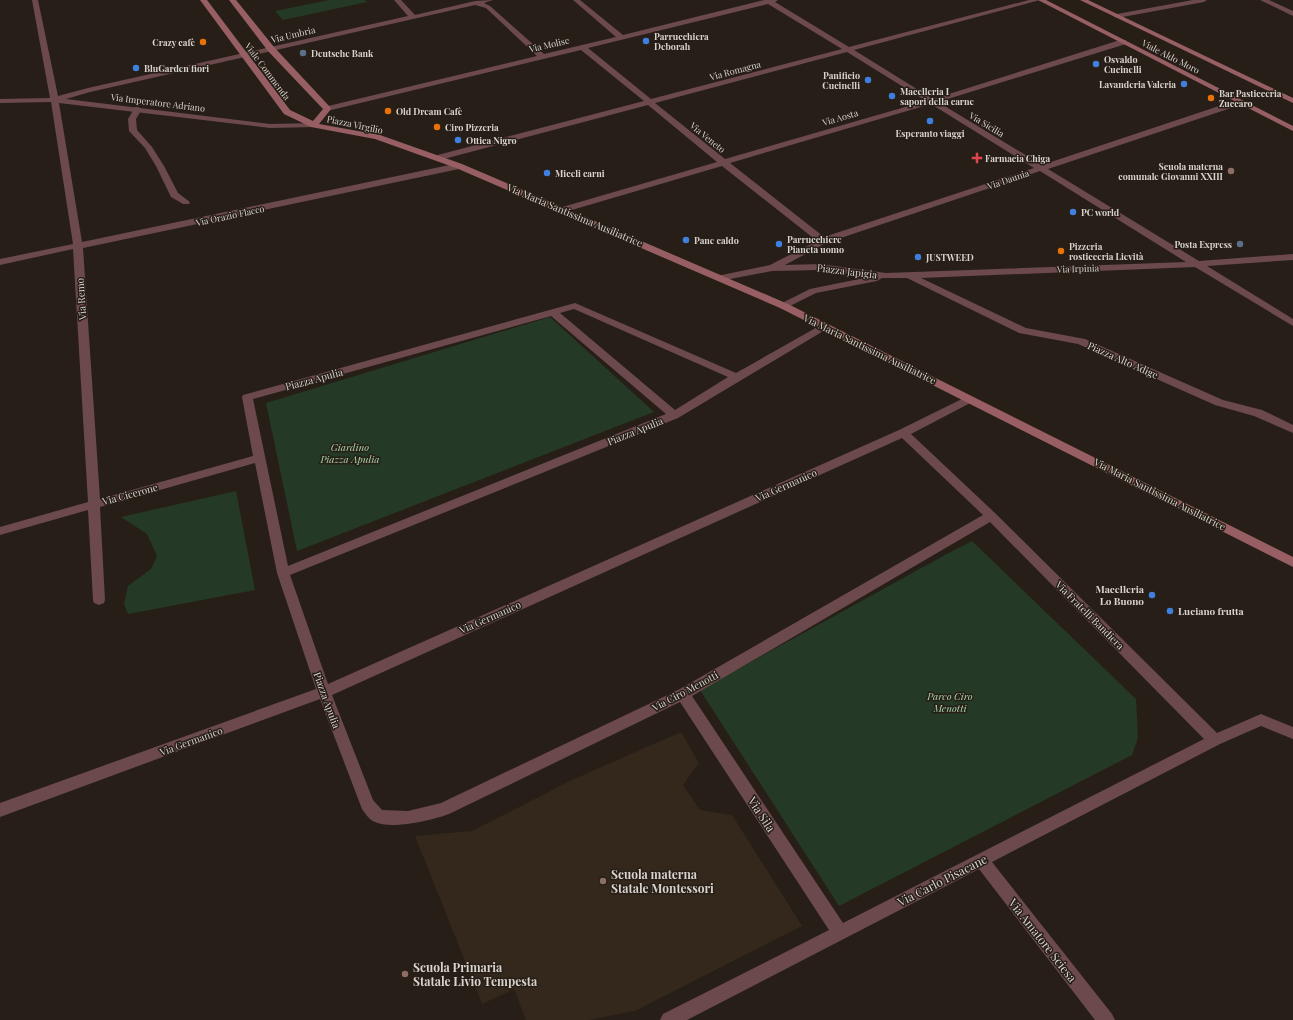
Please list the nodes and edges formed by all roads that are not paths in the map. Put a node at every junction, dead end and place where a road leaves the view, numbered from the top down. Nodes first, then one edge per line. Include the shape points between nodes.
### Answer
1 (35, 0) edge
2 (203, 0) edge
3 (232, 0) edge
4 (397, 0) edge
5 (490, 0) edge
6 (576, 0) edge
7 (1038, 0) edge
8 (1041, 0) edge
9 (1083, 0) edge
10 (1204, 0) edge
11 (1263, 0) edge
12 (770, 1) edge
13 (473, 2) edge
14 (1293, 14) edge
15 (1117, 16) junction
16 (413, 17) junction
17 (622, 38) junction
18 (1123, 42) junction
19 (582, 47) junction
20 (271, 49) junction
21 (848, 50) junction
22 (244, 56) junction
23 (542, 56) junction
24 (54, 100) junction
25 (0, 101) edge
26 (1293, 101) edge
27 (930, 102) junction
28 (1240, 102) junction
29 (649, 103) junction
30 (327, 108) junction
31 (138, 109) junction
32 (314, 125) junction
33 (1293, 129) edge
34 (437, 158) junction
35 (723, 162) junction
36 (459, 166) junction
37 (1040, 168) junction
38 (186, 202) dead end
39 (562, 210) junction
40 (822, 241) junction
41 (78, 247) junction
42 (1293, 257) edge
43 (0, 262) edge
44 (1198, 264) junction
45 (772, 268) junction
46 (908, 275) junction
47 (886, 276) junction
48 (720, 278) junction
49 (784, 306) junction
50 (553, 312) junction
51 (1293, 323) edge
52 (825, 327) junction
53 (736, 377) junction
54 (970, 399) junction
55 (674, 415) junction
56 (1293, 429) edge
57 (903, 433) junction
58 (260, 458) junction
59 (94, 504) junction
60 (991, 516) junction
61 (0, 531) edge
62 (1293, 562) edge
63 (284, 572) junction
64 (99, 600) dead end
65 (324, 692) junction
66 (683, 694) junction
67 (1293, 733) edge
68 (1215, 740) junction
69 (367, 804) joint
70 (0, 810) edge
71 (981, 860) junction
72 (840, 934) junction
73 (669, 1020) edge
74 (1106, 1020) edge

1 - 24 street, Via Remo
2 - 22 street, Viale Commenda
3 - 20 street, Viale Commenda
4 - 16 street
5 - 13 street, Via Umbria
6 - 17 street
7 - 21 street, Via Romagna
8 - 18 street, Viale Aldo Moro
9 - 15 street, Viale Aldo Moro
10 - 15 street
11 - 14 street
12 - 17 street, Via Molise
12 - 21 street, Via Sicilia
13 - 16 street, Via Umbria
13 - 23 street via 488,7
15 - 26 street, Viale Aldo Moro
16 - 20 street, Via Umbria
17 - 19 street, Via Molise
18 - 27 street, Via Aosta
18 - 28 street, Viale Aldo Moro
19 - 23 street, Via Molise
19 - 29 street, Via Veneto
20 - 22 street, Via Umbria
20 - 30 street, Viale Commenda
21 - 27 street, Via Sicilia
21 - 29 street, Via Romagna
22 - 24 street, Via Umbria via 88,90
22 - 32 street, Viale Commenda via 287,112
23 - 30 street, Via Molise
24 - 25 street, Via Imperatore Adriano
24 - 31 street, Via Imperatore Adriano
24 - 41 street, Via Remo
27 - 35 street, Via Aosta
27 - 37 street, Via Sicilia
28 - 33 street, Viale Aldo Moro
28 - 37 street, Via Daunia
29 - 34 street, Via Romagna
29 - 35 street, Via Veneto
30 - 32 street
31 - 32 street, Via Imperatore Adriano via 270,126
31 - 38 street via 132,119 133,131 148,147 174,195
32 - 34 street, Piazza Virgilio via 377,137
34 - 36 street, Via Maria Santissima Ausiliatrice
35 - 39 street, Via Aosta
35 - 40 street, Via Veneto
36 - 39 street, Via Maria Santissima Ausiliatrice
36 - 41 street, Via Orazio Flacco
37 - 40 street, Via Daunia
37 - 44 street, Via Sicilia
39 - 48 street, Via Maria Santissima Ausiliatrice
40 - 45 street, Piazza Japigia
41 - 43 street, Via Orazio Flacco
41 - 59 street, Via Remo
42 - 44 street, Via Irpinia
44 - 46 street, Via Irpinia
44 - 51 street
45 - 47 street, Piazza Japigia via 820,267
45 - 48 street, Piazza Japigia
46 - 47 street, Via Irpinia
46 - 56 street, Piazza Alto Adige via 1023,331 1081,341 1219,403 1258,413
47 - 49 street, Piazza Japigia via 813,291
48 - 49 street, Via Maria Santissima Ausiliatrice
49 - 52 street, Via Maria Santissima Ausiliatrice
50 - 53 street, Piazza Apulia via 575,306
50 - 55 street, Piazza Apulia
50 - 58 street, Piazza Apulia via 247,397
52 - 53 street, Piazza Apulia
52 - 54 street, Via Maria Santissima Ausiliatrice
53 - 55 street, Piazza Apulia
54 - 57 street, Via Germanico
54 - 62 street, Via Maria Santissima Ausiliatrice
55 - 63 street, Piazza Apulia
57 - 60 street, Via Fratelli Bandiera
57 - 65 street, Via Germanico
58 - 59 street, Via Cicerone
58 - 63 street, Piazza Apulia
59 - 61 street, Via Cicerone
59 - 64 street, Via Remo
60 - 66 street, Via Ciro Menotti
60 - 68 street, Via Fratelli Bandiera
63 - 65 street, Piazza Apulia
65 - 69 street, Piazza Apulia
65 - 70 street, Via Germanico
66 - 69 street, Via Ciro Menotti via 444,809 408,818 378,817
66 - 72 street, Via Sila
67 - 68 street via 1261,720
68 - 71 street, Via Carlo Pisacane
71 - 72 street, Via Carlo Pisacane
71 - 74 street, Via Amatore Sciesa
72 - 73 street, Via Carlo Pisacane

